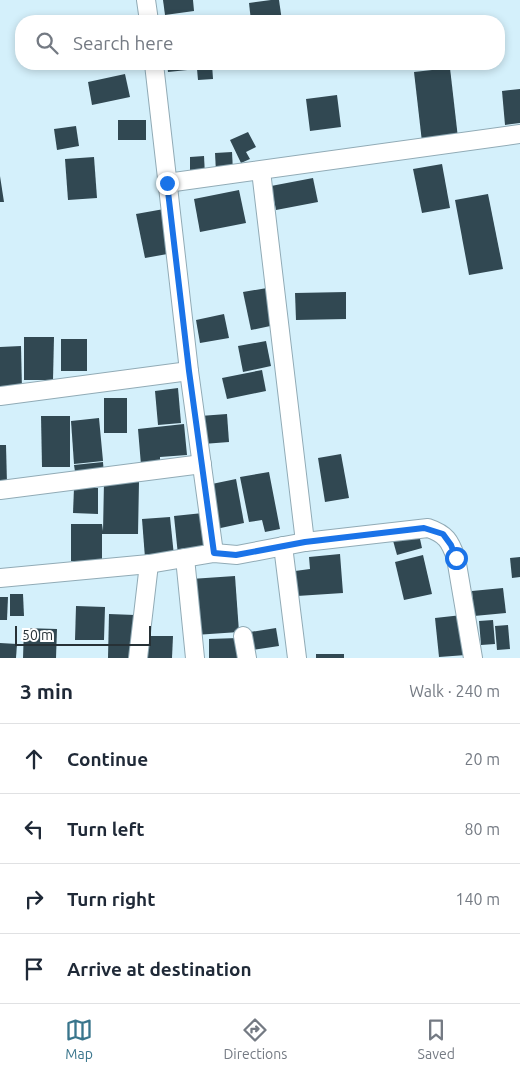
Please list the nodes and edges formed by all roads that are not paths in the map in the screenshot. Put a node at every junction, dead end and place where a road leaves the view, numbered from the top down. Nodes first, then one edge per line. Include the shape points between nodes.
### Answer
1 (146, 0) edge
2 (148, 15) edge
3 (155, 70) edge
4 (520, 134) edge
5 (261, 171) junction
6 (167, 183) junction
7 (189, 371) junction
8 (0, 396) edge
9 (202, 464) junction
10 (0, 490) edge
11 (305, 542) junction
12 (282, 546) junction
13 (214, 553) junction
14 (185, 558) junction
15 (149, 564) junction
16 (0, 578) edge
17 (243, 636) dead end
18 (138, 658) edge
19 (195, 658) edge
20 (247, 658) edge
21 (297, 658) edge
22 (473, 658) edge

1 - 2 street
3 - 6 street
4 - 5 street
5 - 6 street
5 - 11 street
6 - 7 street
7 - 8 street
7 - 9 street
9 - 10 street
9 - 13 street
11 - 12 street
11 - 22 street via 424,528 443,534 456,558
12 - 13 street via 236,555
12 - 21 street
13 - 14 street
14 - 15 street
14 - 19 street
15 - 16 street
15 - 18 street
17 - 20 street

